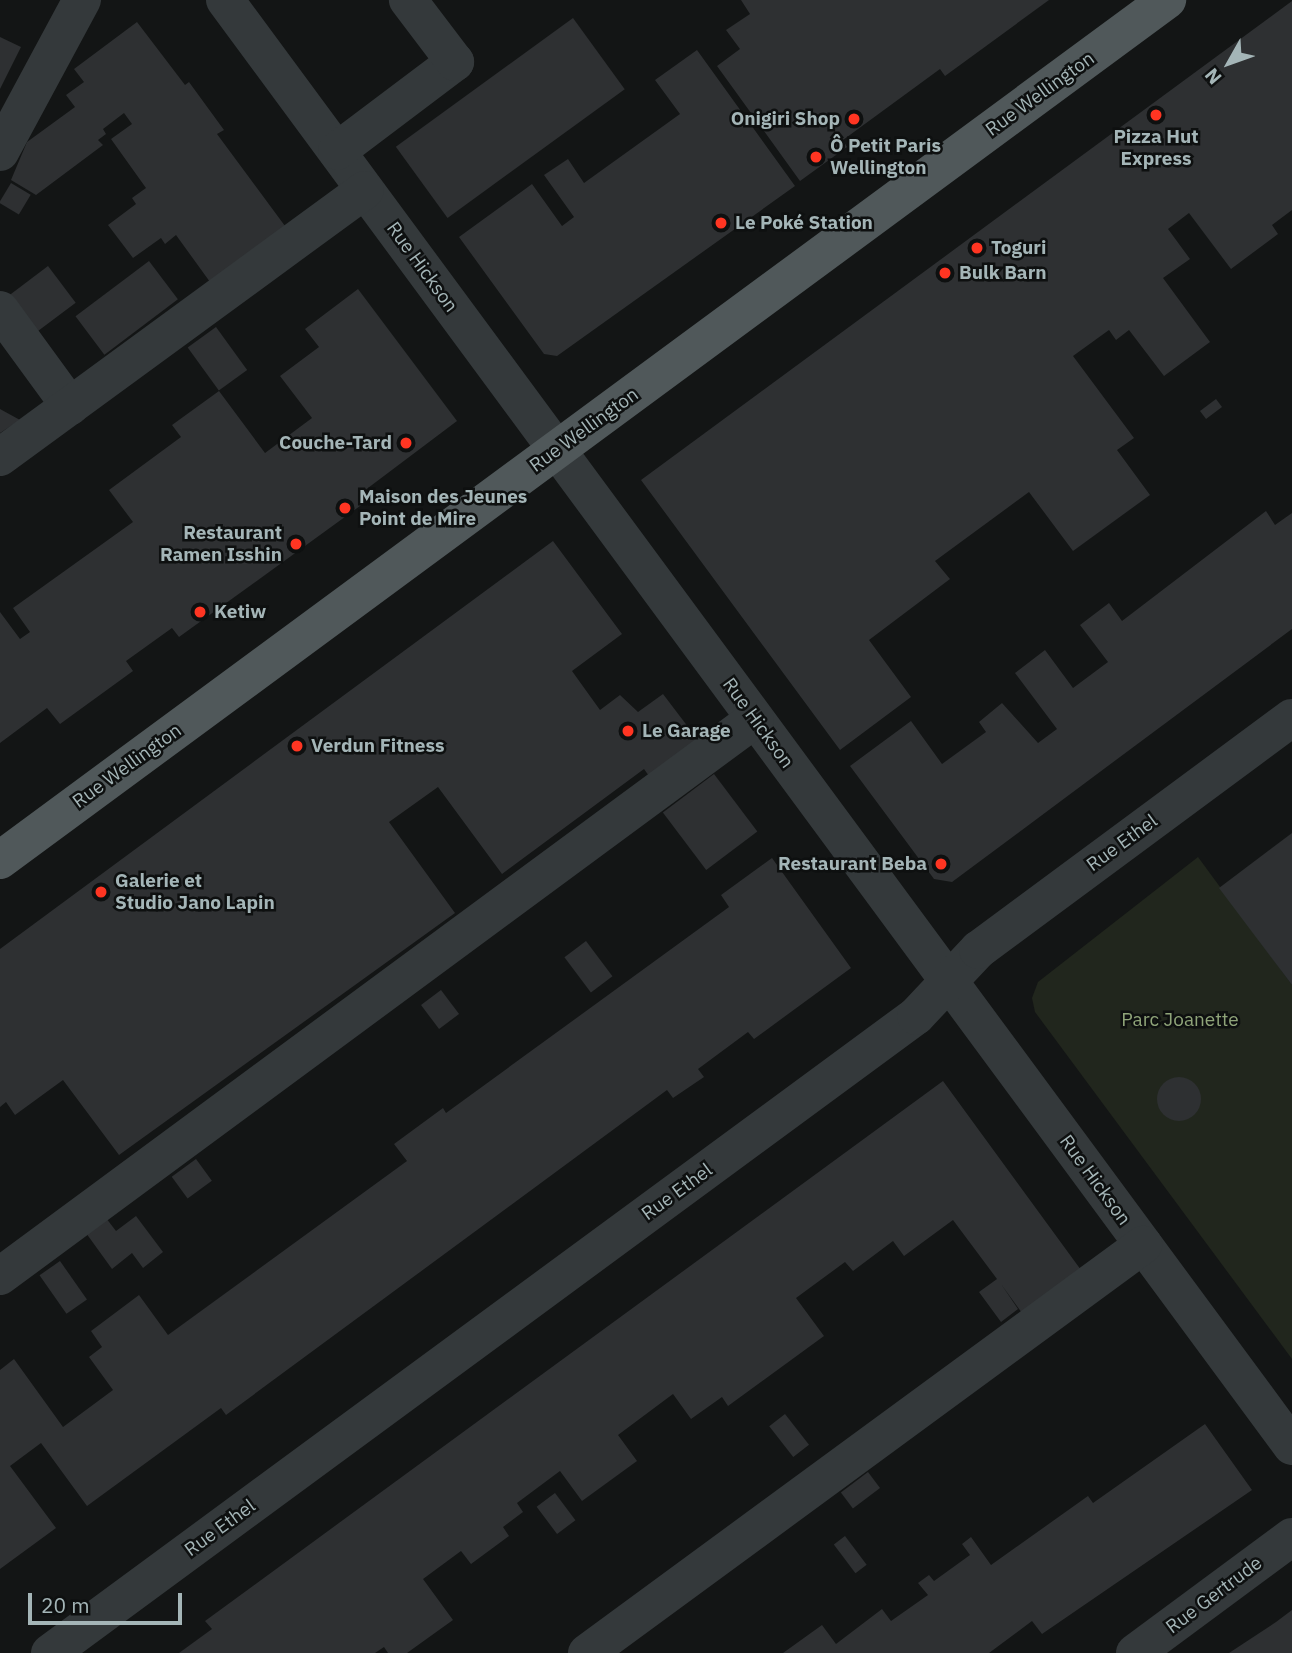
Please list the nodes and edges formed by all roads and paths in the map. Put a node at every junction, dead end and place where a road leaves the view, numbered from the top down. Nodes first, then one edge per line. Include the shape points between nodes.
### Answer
1 (82, 0) edge
2 (225, 0) edge
3 (408, 0) edge
4 (1167, 0) edge
5 (337, 151) junction
6 (0, 152) edge
7 (365, 190) junction
8 (0, 310) edge
9 (70, 406) junction
10 (557, 450) junction
11 (0, 457) edge
12 (1292, 718) edge
13 (755, 719) junction
14 (0, 860) edge
15 (949, 981) junction
16 (1143, 1245) junction
17 (0, 1276) edge
18 (1292, 1446) edge
19 (1292, 1537) edge
20 (50, 1653) edge
21 (587, 1653) edge
22 (1135, 1653) edge

1 - 6 street
2 - 5 street, Rue Hickson
3 - 5 street via 455,62
4 - 10 main road, Rue Wellington
5 - 7 street, Rue Hickson
7 - 9 street
7 - 10 street, Rue Hickson
8 - 9 street
9 - 11 street
10 - 13 street, Rue Hickson
10 - 14 main road, Rue Wellington
12 - 15 street, Rue Ethel via 978,950
13 - 15 street, Rue Hickson
13 - 17 street
15 - 16 street, Rue Hickson
15 - 20 street, Rue Ethel via 916,1016
16 - 18 street, Rue Hickson
16 - 21 street
19 - 22 street, Rue Gertrude

